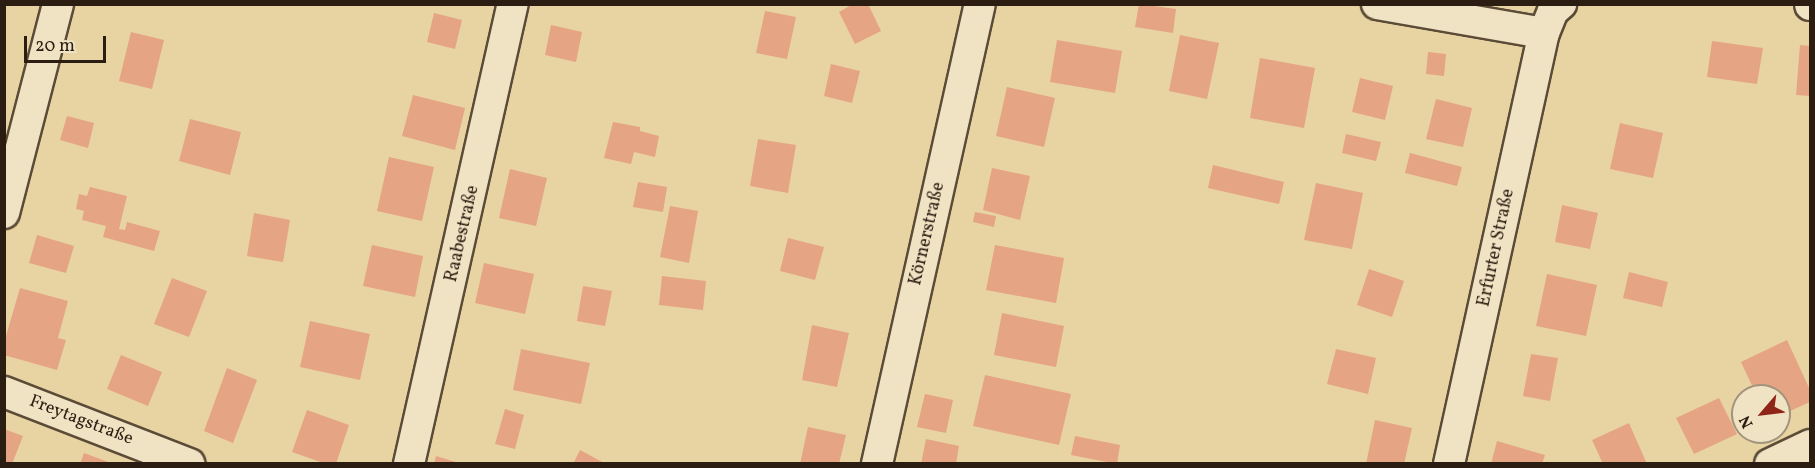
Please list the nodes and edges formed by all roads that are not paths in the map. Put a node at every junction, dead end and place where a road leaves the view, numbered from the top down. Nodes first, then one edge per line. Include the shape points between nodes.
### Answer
1 (58, 4) edge
2 (513, 4) edge
3 (980, 4) edge
4 (1377, 4) edge
5 (1561, 4) edge
6 (1544, 33) junction
7 (4, 213) edge
8 (4, 392) edge
9 (1810, 445) edge
10 (190, 464) edge
11 (409, 464) edge
12 (877, 464) edge
13 (1449, 464) edge
14 (1770, 464) edge

1 - 7 street
2 - 11 street, Raabestraße
3 - 12 street, Körnerstraße
4 - 6 street
5 - 6 street, Erfurter Straße via 1553,11
6 - 13 street, Erfurter Straße
8 - 10 street, Freytagstraße
9 - 14 street

